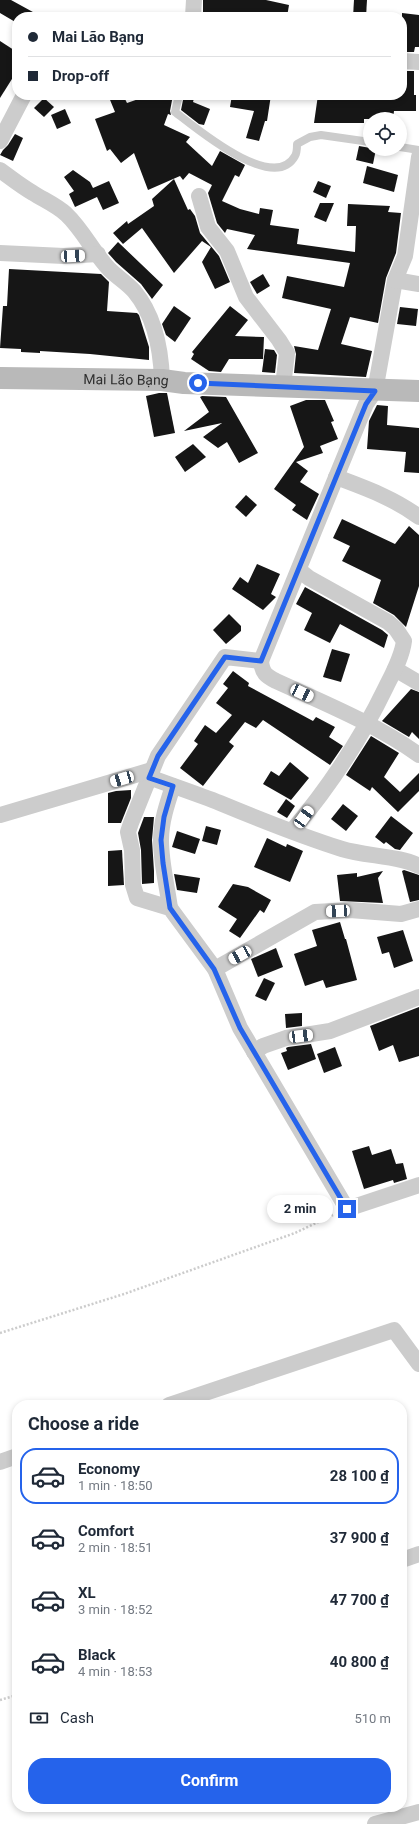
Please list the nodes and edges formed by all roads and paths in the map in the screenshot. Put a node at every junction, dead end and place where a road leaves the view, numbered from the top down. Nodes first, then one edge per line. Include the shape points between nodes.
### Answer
1 (194, 0) edge
2 (193, 12) edge
3 (407, 61) edge
4 (419, 62) edge
5 (21, 100) edge
6 (178, 100) edge
7 (0, 141) edge
8 (363, 141) edge
9 (407, 148) edge
10 (419, 150) edge
11 (419, 157) edge
12 (0, 170) edge
13 (200, 196) dead end
14 (0, 254) edge
15 (98, 254) junction
16 (395, 280) junction
17 (419, 284) edge
18 (0, 378) edge
19 (162, 380) junction
20 (283, 386) junction
21 (375, 391) junction
22 (419, 391) edge
23 (336, 477) junction
24 (419, 517) edge
25 (298, 570) junction
26 (261, 661) junction
27 (395, 669) junction
28 (419, 683) edge
29 (367, 724) junction
30 (419, 755) edge
31 (150, 774) junction
32 (173, 786) junction
33 (0, 815) edge
34 (292, 831) junction
35 (419, 866) edge
36 (170, 908) junction
37 (419, 909) edge
38 (214, 969) junction
39 (419, 997) edge
40 (254, 1052) junction
41 (419, 1185) edge
42 (347, 1209) junction
43 (0, 1333) edge
44 (419, 1364) edge
45 (184, 1400) edge
46 (12, 1458) edge
47 (0, 1462) edge
48 (419, 1554) edge
49 (407, 1558) edge
50 (12, 1696) edge
51 (0, 1700) edge
52 (419, 1812) edge
53 (375, 1824) edge

1 - 2 street
3 - 4 street
5 - 7 street
6 - 8 lane via 174,112 224,148 259,166 284,166 295,156 297,144 321,134
9 - 10 lane
11 - 16 street via 405,256
12 - 15 street via 66,214
13 - 20 street via 208,227 227,251 246,297 287,353
14 - 15 street
15 - 19 street via 110,270 134,291 151,318 160,355
16 - 17 street
16 - 21 street
18 - 19 street, Mai Lão Bạng
19 - 20 street, Mai Lão Bạng
20 - 21 street, Mai Lão Bạng
21 - 22 street, Mai Lão Bạng
21 - 23 street via 366,404
23 - 24 street via 370,489
23 - 25 street
25 - 26 street
25 - 27 street via 396,629 404,641
26 - 29 street via 265,675
26 - 31 street via 225,657 158,756
27 - 28 street
27 - 29 street
29 - 30 street
29 - 34 street via 343,764
31 - 32 street
31 - 33 street
31 - 36 street via 128,832 132,850 133,885 137,898
32 - 34 street
32 - 36 street via 164,817 161,840
34 - 35 street via 344,850 402,860
36 - 38 street
37 - 38 street via 400,914 350,910 315,912
38 - 40 street via 240,1028
39 - 40 street via 330,1031 286,1038
40 - 42 street
41 - 42 street
42 - 43 path via 295,1233 124,1294
44 - 45 street via 394,1330
46 - 47 street
48 - 49 street
50 - 51 path
52 - 53 street

